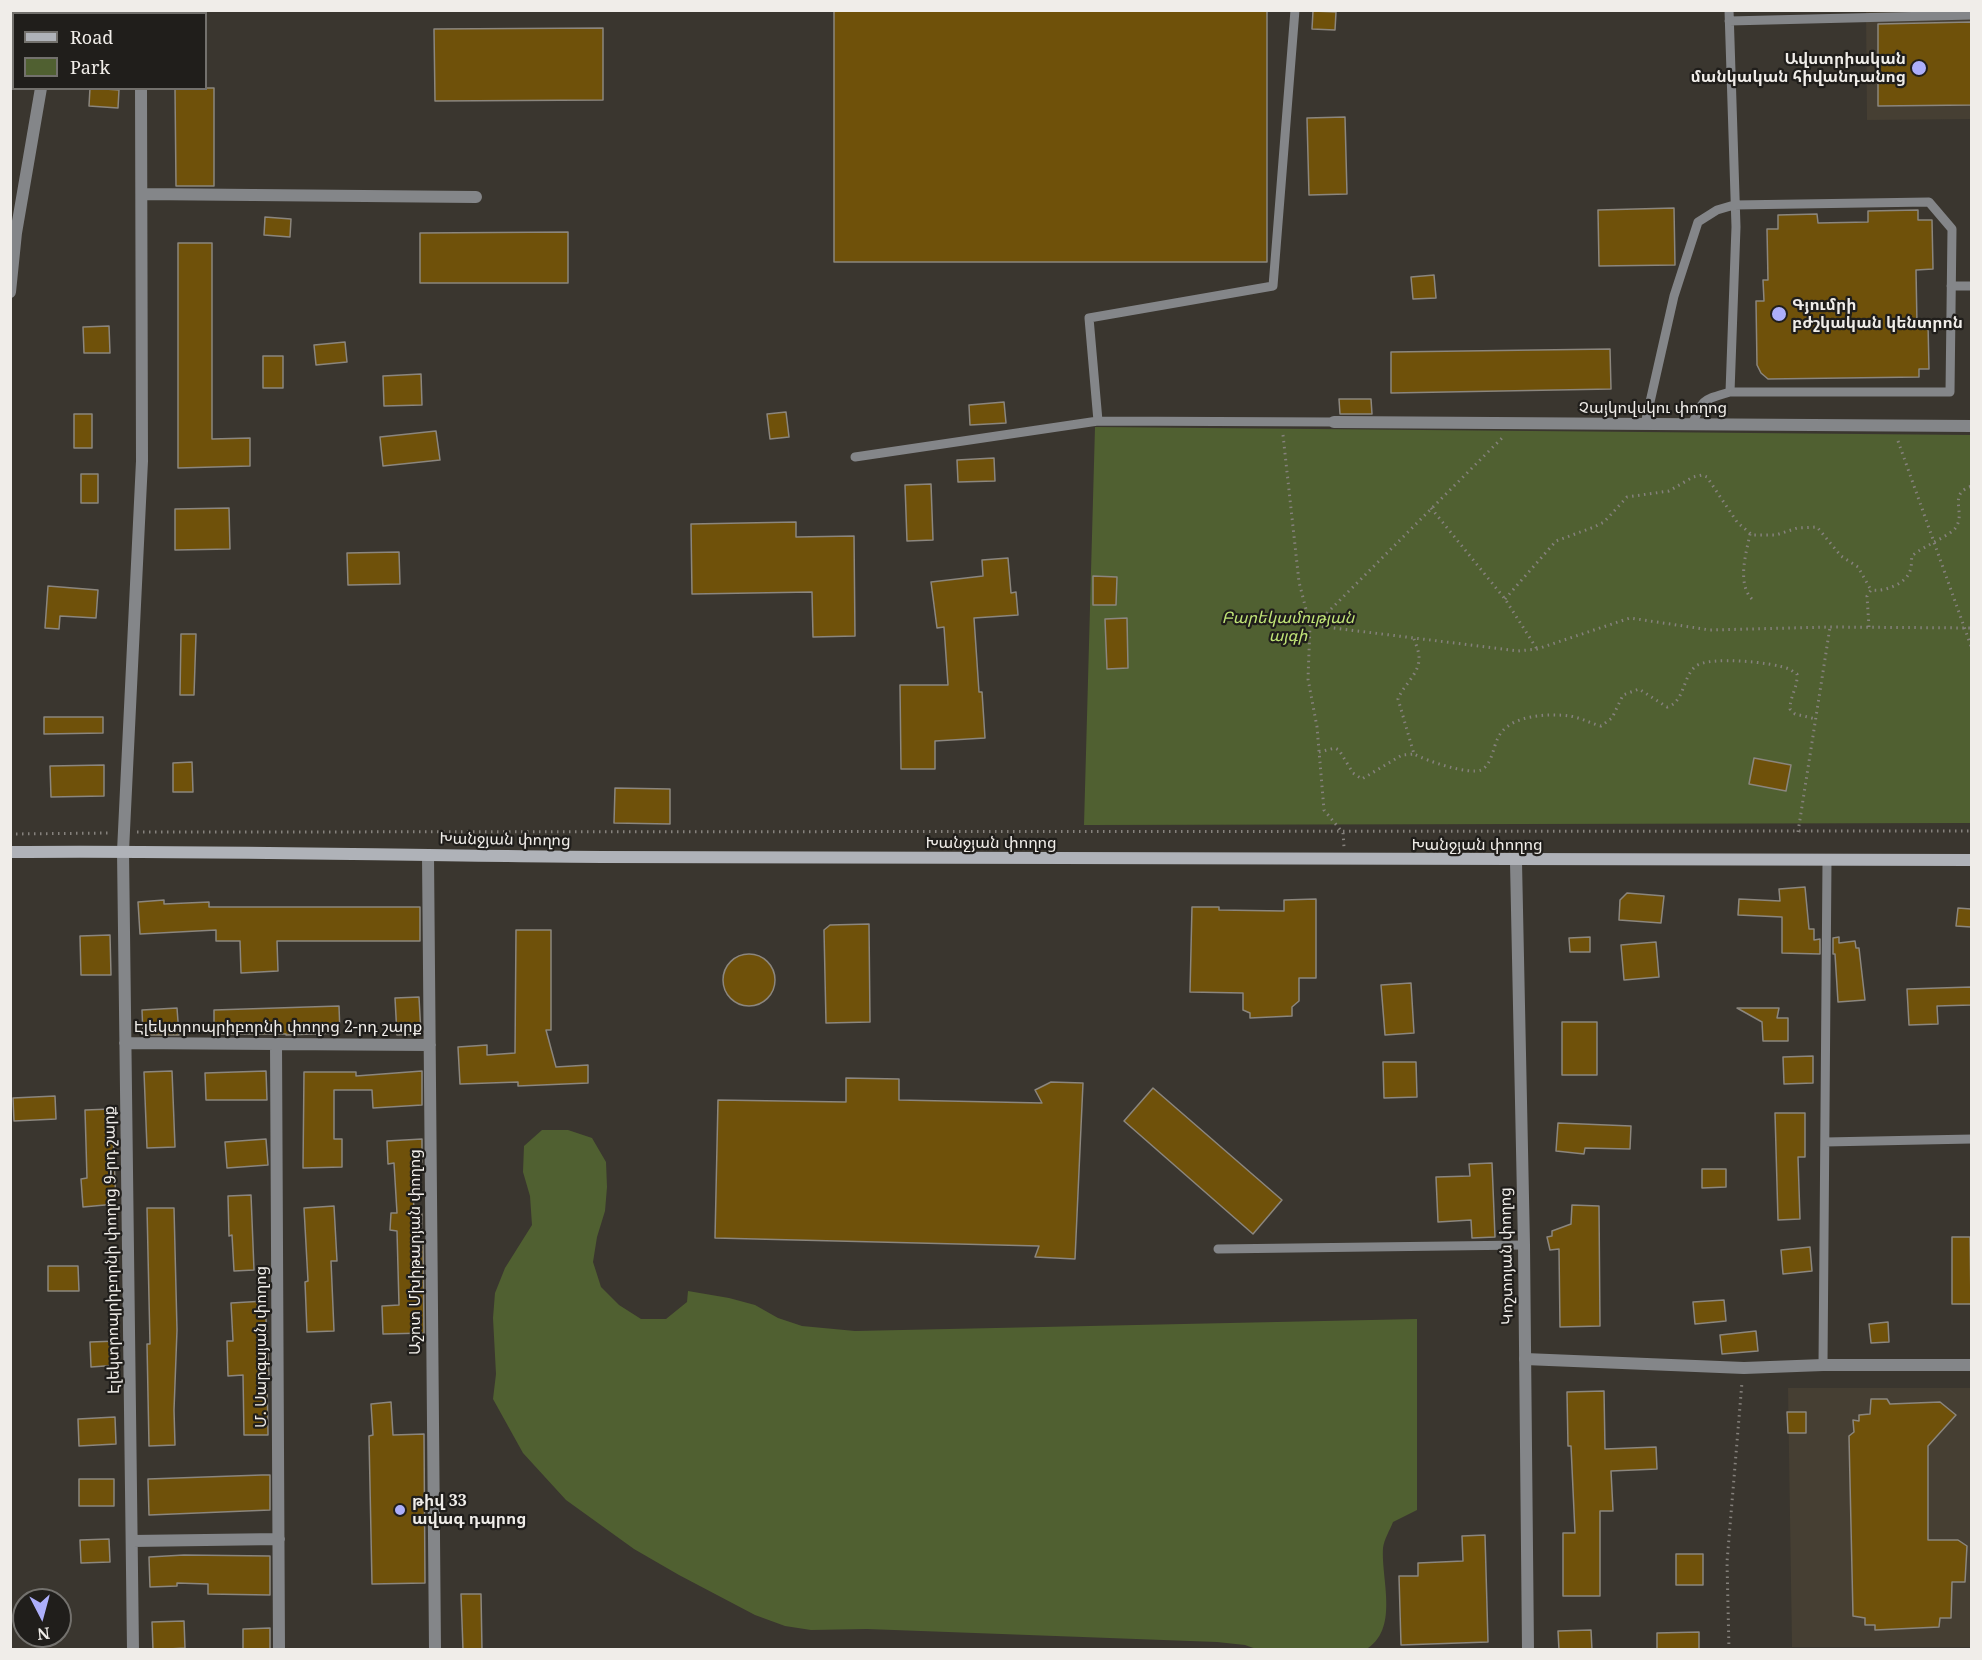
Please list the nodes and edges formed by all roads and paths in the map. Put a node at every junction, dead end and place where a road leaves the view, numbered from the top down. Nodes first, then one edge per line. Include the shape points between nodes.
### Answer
1 (1295, 10) edge
2 (1729, 10) edge
3 (1971, 15) edge
4 (1730, 21) junction
5 (41, 90) edge
6 (141, 90) edge
7 (142, 194) junction
8 (476, 197) dead end
9 (1734, 205) junction
10 (1951, 286) junction
11 (1971, 286) edge
12 (10, 292) edge
13 (1730, 392) junction
14 (1098, 421) junction
15 (1281, 421) junction
16 (1334, 422) joint
17 (1646, 424) junction
18 (1692, 425) junction
19 (1971, 426) edge
20 (1509, 431) dead end
21 (1898, 440) dead end
22 (855, 457) dead end
23 (1971, 486) edge
24 (1431, 508) junction
25 (1750, 534) junction
26 (1933, 541) junction
27 (1871, 590) junction
28 (1504, 599) junction
29 (1755, 601) dead end
30 (1312, 625) junction
31 (1830, 627) junction
32 (1869, 627) junction
33 (1964, 628) junction
34 (1971, 628) edge
35 (1414, 639) junction
36 (1537, 649) junction
37 (1971, 649) edge
38 (1816, 719) junction
39 (1319, 752) junction
40 (1414, 754) junction
41 (1971, 831) edge
42 (124, 832) junction
43 (1798, 832) junction
44 (1343, 833) junction
45 (10, 834) edge
46 (123, 851) junction
47 (10, 852) edge
48 (428, 855) junction
49 (1971, 860) edge
50 (1346, 861) junction
51 (1827, 861) junction
52 (1516, 862) junction
53 (125, 1043) junction
54 (276, 1044) junction
55 (430, 1045) junction
56 (1971, 1138) edge
57 (1825, 1142) junction
58 (1524, 1245) junction
59 (1218, 1250) dead end
60 (1525, 1359) junction
61 (1823, 1365) junction
62 (1971, 1365) edge
63 (1744, 1368) junction
64 (279, 1539) junction
65 (132, 1541) junction
66 (133, 1650) edge
67 (279, 1650) edge
68 (435, 1650) edge
69 (1527, 1650) edge
70 (1729, 1650) edge

1 - 14 lane via 1273,286 1089,318
2 - 4 lane
3 - 4 lane
4 - 9 lane
5 - 12 street
6 - 7 street, Էլեկտրոպրիբորնի փողոց 9-րդ շարք
7 - 8 street
7 - 42 street, Էլեկտրոպրիբորնի փողոց 9-րդ շարք via 142,461
9 - 10 lane via 1929,202 1952,229
9 - 13 lane
9 - 17 lane via 1698,222 1674,296
10 - 11 lane
10 - 13 lane via 1950,392
13 - 18 lane via 1706,399
14 - 15 lane
14 - 22 lane
15 - 16 lane
15 - 30 path via 1298,571
16 - 17 street, Չայկովսկու փողոց
17 - 18 street, Չայկովսկու փողոց
18 - 19 street, Չայկովսկու փողոց
20 - 24 path
21 - 26 path
23 - 26 path via 1958,500 1958,525
24 - 28 path
24 - 30 path
25 - 27 path via 1776,535 1817,527 1841,556 1858,567
25 - 28 path via 1737,522 1707,477 1693,477 1669,491 1627,497 1604,522 1556,541
25 - 29 path via 1744,584 1748,596
26 - 27 path via 1912,556 1907,577 1888,589
26 - 33 path
27 - 32 path via 1867,596
28 - 36 path
30 - 35 path
30 - 39 path via 1308,679
31 - 32 path
31 - 36 path via 1710,630 1630,618
31 - 38 path
32 - 33 path
33 - 34 path
33 - 37 path
35 - 36 path via 1518,651
35 - 40 path via 1418,669 1398,699
38 - 40 path via 1790,709 1798,684 1797,674 1790,669 1708,661 1688,674 1677,700 1667,707 1639,689 1623,695 1612,718 1601,726 1567,716 1540,716 1516,722 1502,731 1482,770 1460,769
38 - 43 path
39 - 40 path via 1335,748 1362,779 1402,755
39 - 44 path via 1324,810
41 - 43 path
42 - 44 path
42 - 45 path
42 - 46 street, Էլեկտրոպրիբորնի փողոց 9-րդ շարք
43 - 44 path
44 - 50 path
46 - 47 main road, Խանջյան փողոց
46 - 48 main road, Խանջյան փողոց
46 - 53 street, Էլեկտրոպրիբորնի փողոց 9-րդ շարք
48 - 50 main road, Խանջյան փողոց
48 - 55 street, Աշոտ Մխիթարյան փողոց
49 - 51 main road, Խանջյան փողոց
50 - 52 main road, Խանջյան փողոց
51 - 52 main road, Խանջյան փողոց
51 - 57 lane
52 - 58 street, Կոշտոյան փողոց
53 - 54 street, Էլեկտրոպրիբորնի փողոց 2-րդ շարք
53 - 65 street, Էլեկտրոպրիբորնի փողոց 9-րդ շարք
54 - 55 street, Էլեկտրոպրիբորնի փողոց 2-րդ շարք
54 - 64 street, Մ. Սարգսյան փողոց
55 - 68 street, Աշոտ Մխիթարյան փողոց
56 - 57 lane
57 - 61 lane
58 - 59 lane
58 - 60 street, Կոշտոյան փողոց
60 - 63 street
60 - 69 street, Կոշտոյան փողոց
61 - 62 street
61 - 63 street
63 - 70 path via 1727,1562
64 - 65 street
64 - 67 street, Մ. Սարգսյան փողոց
65 - 66 street, Էլեկտրոպրիբորնի փողոց 9-րդ շարք

